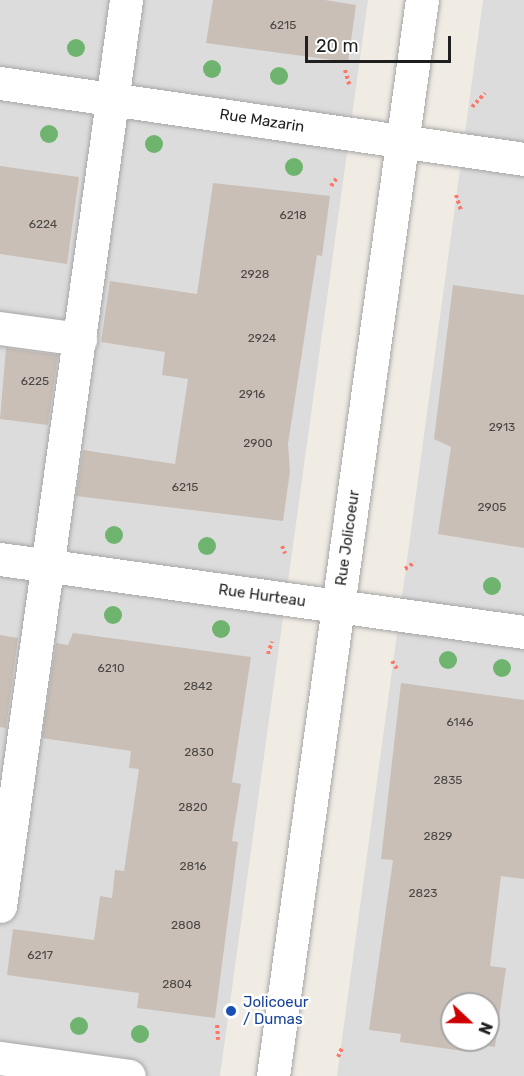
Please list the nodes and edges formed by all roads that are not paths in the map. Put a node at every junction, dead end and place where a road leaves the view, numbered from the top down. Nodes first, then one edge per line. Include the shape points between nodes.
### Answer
1 (126, 0) edge
2 (422, 0) edge
3 (0, 83) edge
4 (113, 98) junction
5 (402, 142) junction
6 (524, 159) edge
7 (0, 328) edge
8 (80, 339) junction
9 (0, 559) edge
10 (47, 566) junction
11 (338, 606) junction
12 (524, 632) edge
13 (6, 808) edge
14 (0, 906) edge
15 (0, 1058) edge
16 (129, 1076) edge
17 (273, 1076) edge

1 - 4 street
2 - 5 street, Rue Jolicoeur
3 - 4 street, Rue Mazarin
4 - 5 street, Rue Mazarin
4 - 8 street
5 - 6 street, Rue Mazarin
5 - 11 street, Rue Jolicoeur
7 - 8 street
8 - 10 street
9 - 10 street, Rue Hurteau
10 - 11 street, Rue Hurteau
10 - 13 street
11 - 12 street, Rue Hurteau
11 - 17 street, Rue Jolicoeur
13 - 14 street
15 - 16 street

